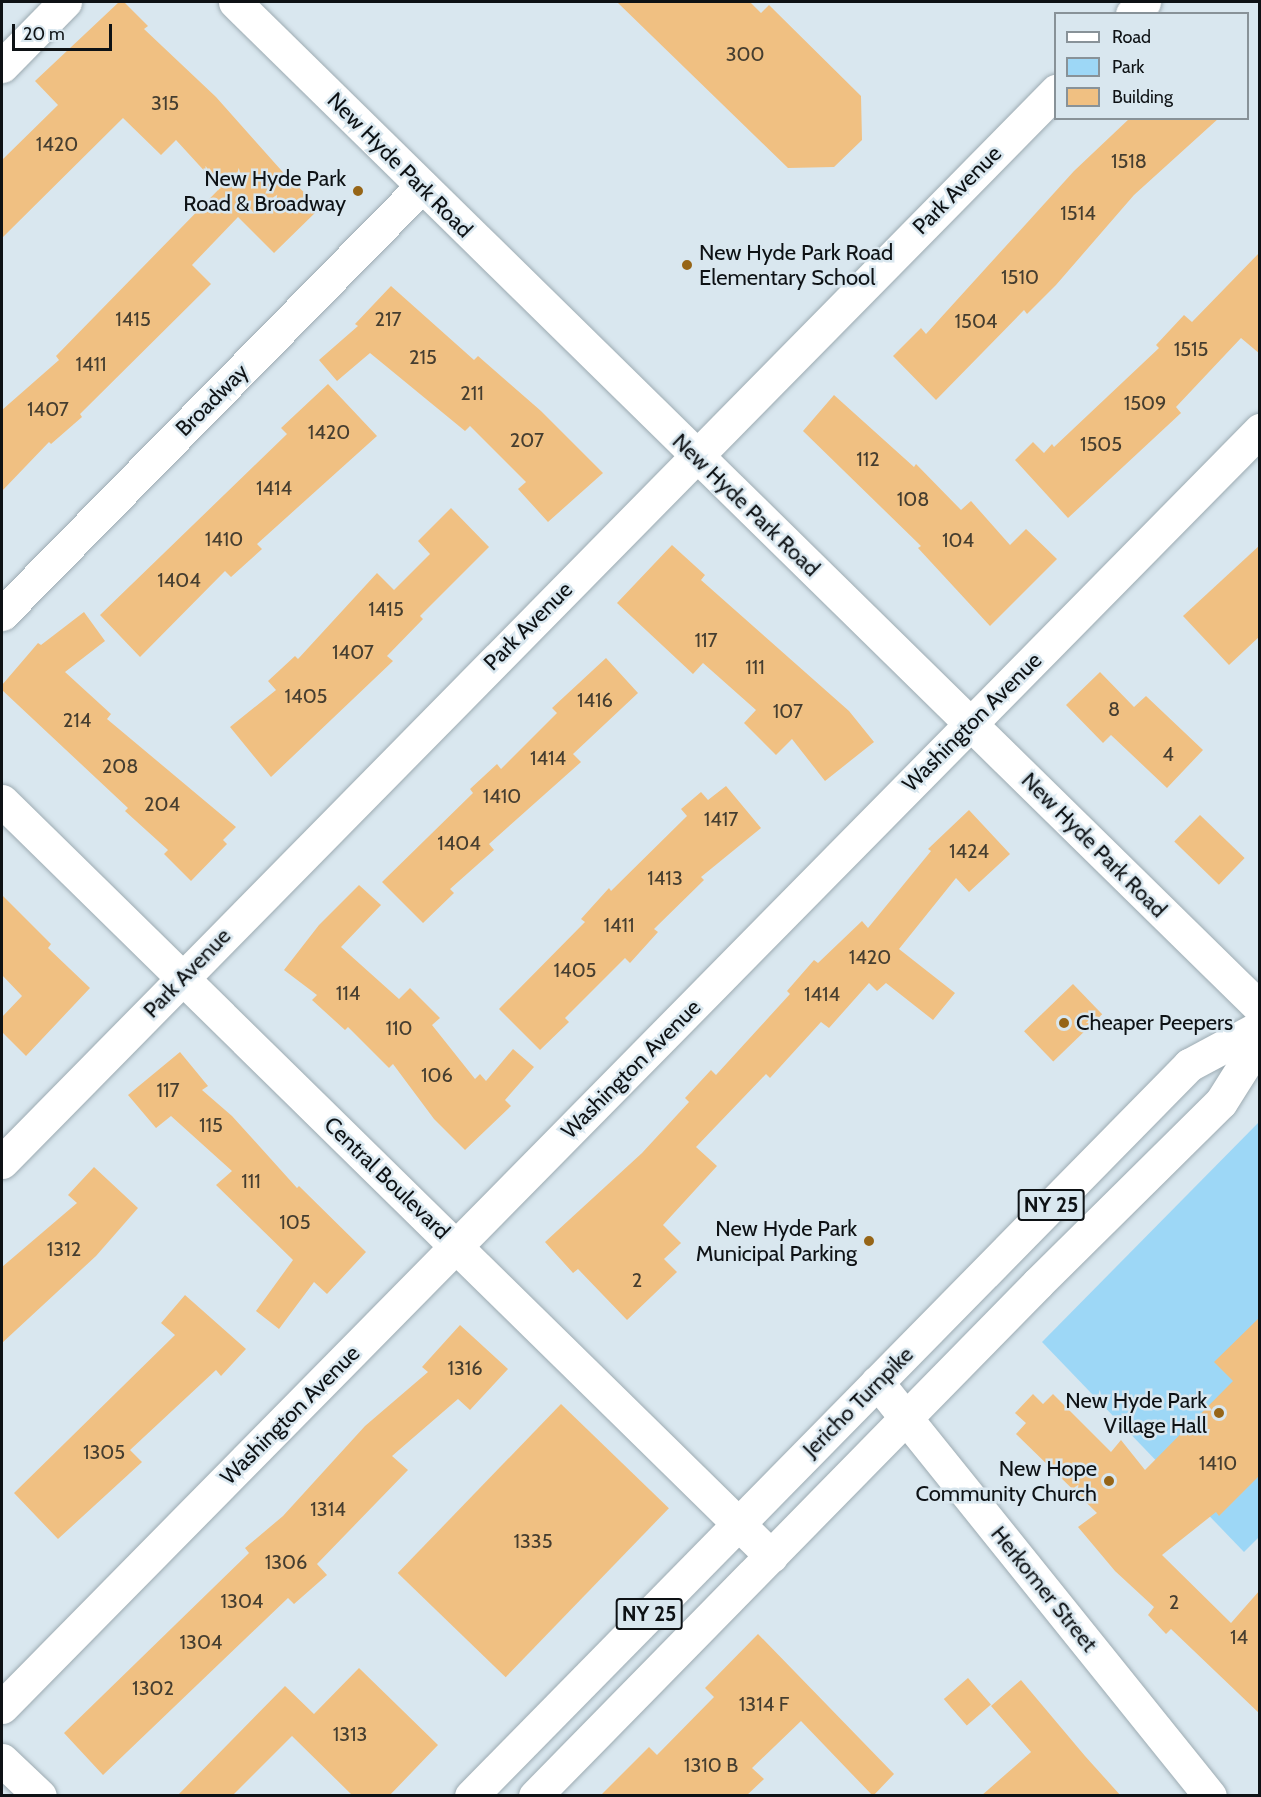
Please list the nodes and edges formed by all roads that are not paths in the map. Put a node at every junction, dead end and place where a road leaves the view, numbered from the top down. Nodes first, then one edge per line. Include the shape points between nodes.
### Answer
1 (65, 2) edge
2 (235, 2) edge
3 (2, 66) edge
4 (1054, 93) edge
5 (422, 186) junction
6 (1260, 430) edge
7 (695, 456) junction
8 (2, 614) edge
9 (970, 724) junction
10 (2, 801) edge
11 (182, 978) junction
12 (1260, 1008) edge
13 (1260, 1027) edge
14 (1260, 1040) edge
15 (2, 1162) edge
16 (456, 1246) junction
17 (878, 1382) junction
18 (906, 1418) junction
19 (736, 1525) junction
20 (771, 1556) junction
21 (2, 1707) edge
22 (2, 1760) edge
23 (40, 1796) edge
24 (471, 1796) edge
25 (535, 1796) edge
26 (1210, 1796) edge

1 - 3 street
2 - 5 street, New Hyde Park Road
4 - 7 street, Park Avenue
5 - 7 street, New Hyde Park Road
5 - 8 street, Broadway
6 - 9 street, Washington Avenue
7 - 9 street, New Hyde Park Road
7 - 11 street, Park Avenue
9 - 12 street, New Hyde Park Road
9 - 16 street, Washington Avenue
10 - 11 street, Central Boulevard
11 - 15 street, Park Avenue
11 - 16 street, Central Boulevard
13 - 17 street, Jericho Turnpike / NY 25 via 1189,1065
14 - 18 street, Jericho Turnpike / NY 25 via 1221,1102
16 - 19 street, Central Boulevard
16 - 21 street, Washington Avenue
17 - 18 street, Herkomer Street
17 - 19 street, Jericho Turnpike / NY 25
18 - 20 street, Jericho Turnpike / NY 25
18 - 26 street, Herkomer Street
19 - 20 street, Central Boulevard
19 - 24 street, Jericho Turnpike / NY 25
20 - 25 street, Jericho Turnpike / NY 25
22 - 23 street

